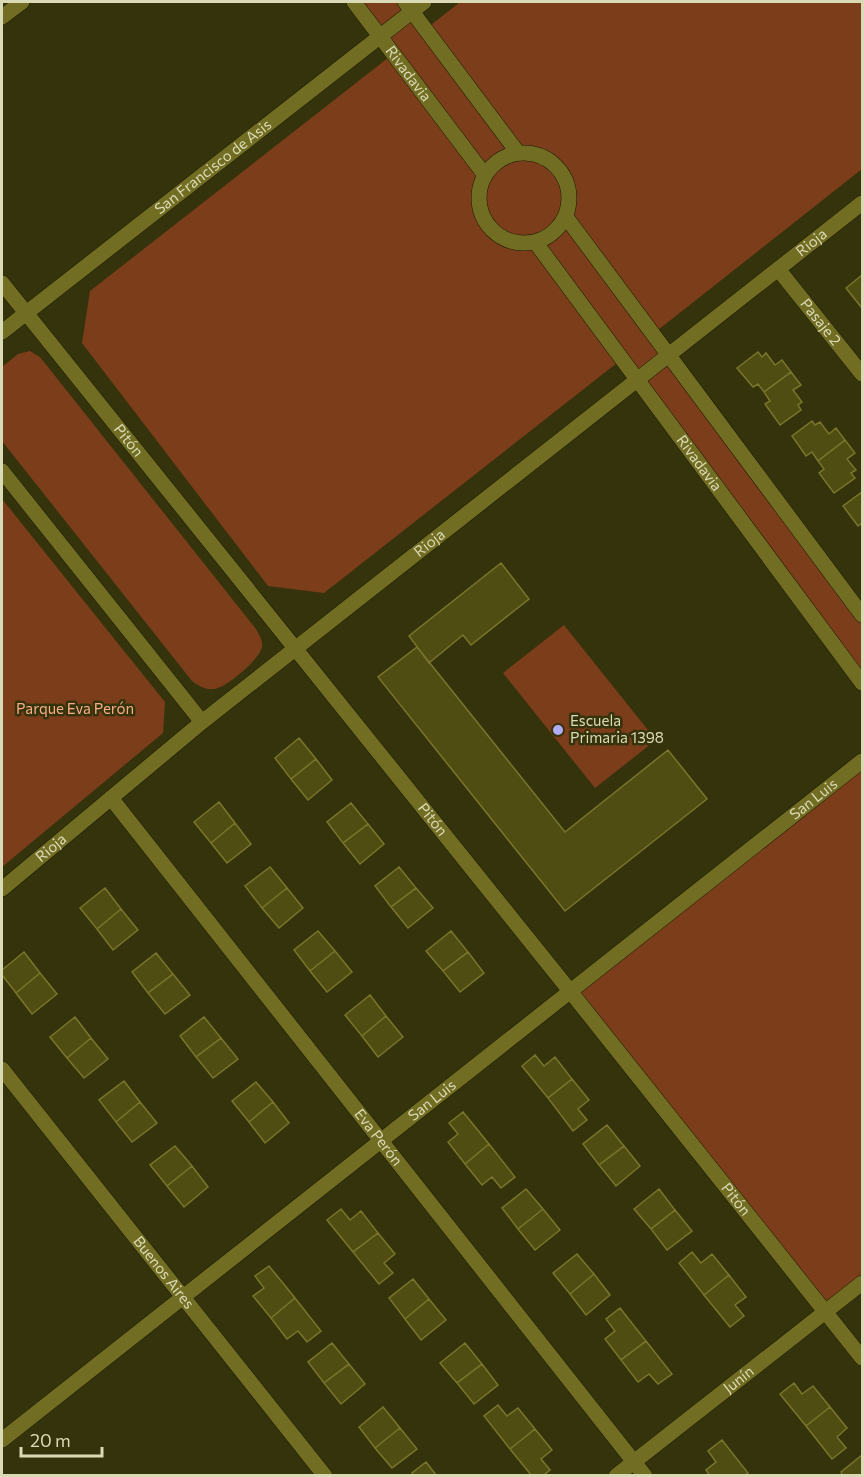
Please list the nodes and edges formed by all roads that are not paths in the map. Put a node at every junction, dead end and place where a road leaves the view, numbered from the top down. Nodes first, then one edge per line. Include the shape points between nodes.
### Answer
1 (22, 2) edge
2 (354, 2) edge
3 (414, 5) edge
4 (2, 17) edge
5 (380, 36) junction
6 (518, 153) junction
7 (484, 174) junction
8 (862, 203) edge
9 (566, 217) junction
10 (536, 243) junction
11 (778, 269) junction
12 (2, 282) edge
13 (26, 313) junction
14 (2, 332) edge
15 (669, 355) junction
16 (862, 374) edge
17 (637, 380) junction
18 (2, 471) edge
19 (862, 615) edge
20 (295, 648) junction
21 (862, 683) edge
22 (202, 722) junction
23 (862, 761) edge
24 (111, 798) junction
25 (2, 889) edge
26 (570, 991) junction
27 (2, 1069) edge
28 (381, 1140) junction
29 (862, 1283) edge
30 (182, 1296) junction
31 (826, 1312) junction
32 (862, 1358) edge
33 (2, 1440) edge
34 (634, 1461) junction
35 (325, 1476) edge
36 (616, 1476) edge
37 (645, 1476) edge

1 - 4 street
2 - 5 street, Rivadavia
3 - 5 street, San Francisco de Asis
3 - 6 street
5 - 7 street, Rivadavia
5 - 13 street, San Francisco de Asis
6 - 7 street via 498,159
6 - 9 street via 545,158 566,178 570,196
7 - 10 street via 478,194 481,215 493,233 511,242
8 - 11 street, Rioja
9 - 10 street via 549,237
9 - 15 street
10 - 17 street, Rivadavia
11 - 15 street, Rioja
11 - 16 street, Pasaje 2
12 - 13 street, Pitón
13 - 14 street, San Francisco de Asis
13 - 20 street, Pitón
15 - 17 street, Rioja
15 - 19 street
17 - 20 street, Rioja
17 - 21 street, Rivadavia
18 - 22 street
20 - 22 street, Rioja
20 - 26 street, Pitón
22 - 24 street, Rioja
23 - 26 street, San Luis
24 - 25 street, Rioja
24 - 28 street, Eva Perón
26 - 28 street, San Luis
26 - 31 street, Pitón
27 - 30 street, Buenos Aires
28 - 30 street, San Luis
28 - 34 street, Eva Perón
29 - 31 street, Junín
30 - 33 street, San Luis
30 - 35 street, Buenos Aires
31 - 32 street, Pitón
31 - 34 street, Junín
34 - 36 street, Junín
34 - 37 street, Eva Perón

